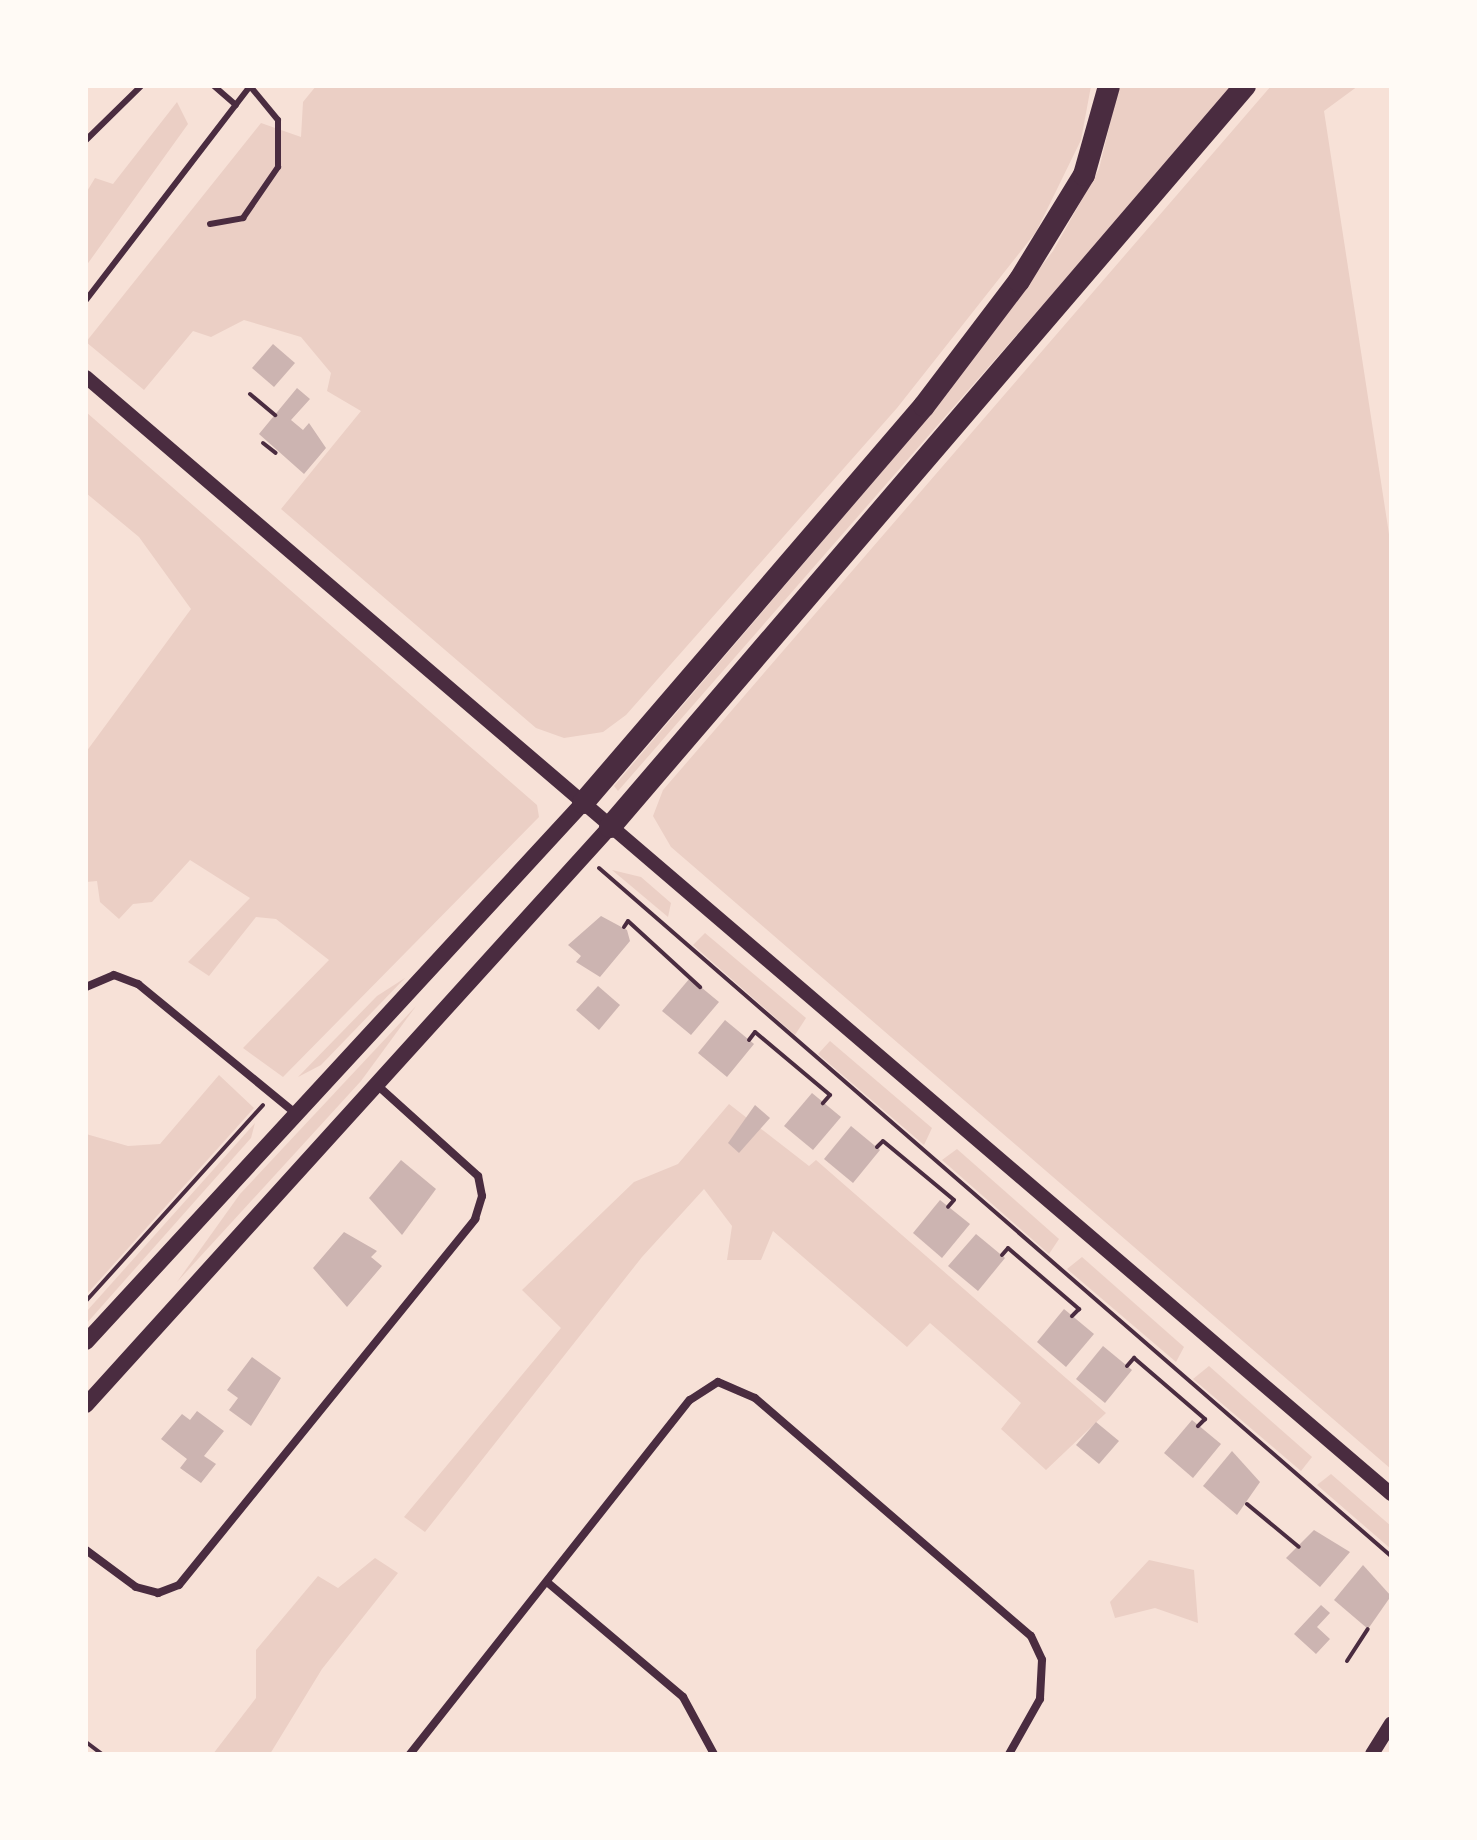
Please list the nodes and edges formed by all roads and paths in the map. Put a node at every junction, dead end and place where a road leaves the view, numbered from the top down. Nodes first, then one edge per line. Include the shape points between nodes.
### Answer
1 (141, 86) edge
2 (214, 86) edge
3 (250, 86) edge
4 (1109, 86) edge
5 (1245, 86) edge
6 (236, 105) junction
7 (86, 140) edge
8 (210, 224) dead end
9 (86, 300) edge
10 (86, 377) edge
11 (250, 394) dead end
12 (275, 415) dead end
13 (263, 443) dead end
14 (276, 453) dead end
15 (583, 803) junction
16 (610, 827) junction
17 (604, 873) dead end
18 (624, 927) dead end
19 (86, 987) edge
20 (700, 987) dead end
21 (749, 1040) dead end
22 (376, 1084) junction
23 (823, 1103) dead end
24 (294, 1112) junction
25 (255, 1114) dead end
26 (877, 1147) dead end
27 (948, 1207) dead end
28 (1002, 1255) dead end
29 (86, 1301) edge
30 (1072, 1316) dead end
31 (86, 1342) edge
32 (1127, 1366) dead end
33 (86, 1405) edge
34 (1198, 1426) dead end
35 (1391, 1494) edge
36 (1247, 1504) dead end
37 (1299, 1547) dead end
38 (86, 1550) edge
39 (1391, 1556) edge
40 (547, 1582) junction
41 (1368, 1629) dead end
42 (1347, 1661) dead end
43 (1391, 1724) edge
44 (86, 1742) edge
45 (102, 1754) edge
46 (410, 1754) edge
47 (714, 1754) edge
48 (1009, 1754) edge
49 (1372, 1754) edge

1 - 7 lane
2 - 6 lane
3 - 6 lane
3 - 8 lane via 278,120 278,167 243,218
4 - 15 highway via 1084,175 1019,281 924,406
5 - 16 highway
6 - 9 lane
10 - 15 street
11 - 12 path
13 - 14 path
15 - 16 street
15 - 24 main road
16 - 22 main road
16 - 35 street
17 - 39 path
18 - 20 path via 628,921
19 - 24 street via 114,975 138,984
21 - 23 path via 755,1032 830,1095
22 - 33 main road
22 - 38 street via 478,1176 482,1196 475,1219 179,1585 158,1593 136,1587
24 - 31 main road
25 - 29 path
26 - 27 path via 883,1141 954,1200
28 - 30 path via 1008,1248 1079,1309
32 - 34 path via 1134,1358 1205,1419
36 - 37 path
40 - 46 street
40 - 47 street via 683,1697
40 - 48 street via 690,1400 711,1384 728,1383 755,1398 1031,1636 1042,1660 1040,1699
41 - 42 path
43 - 49 street
44 - 45 path

